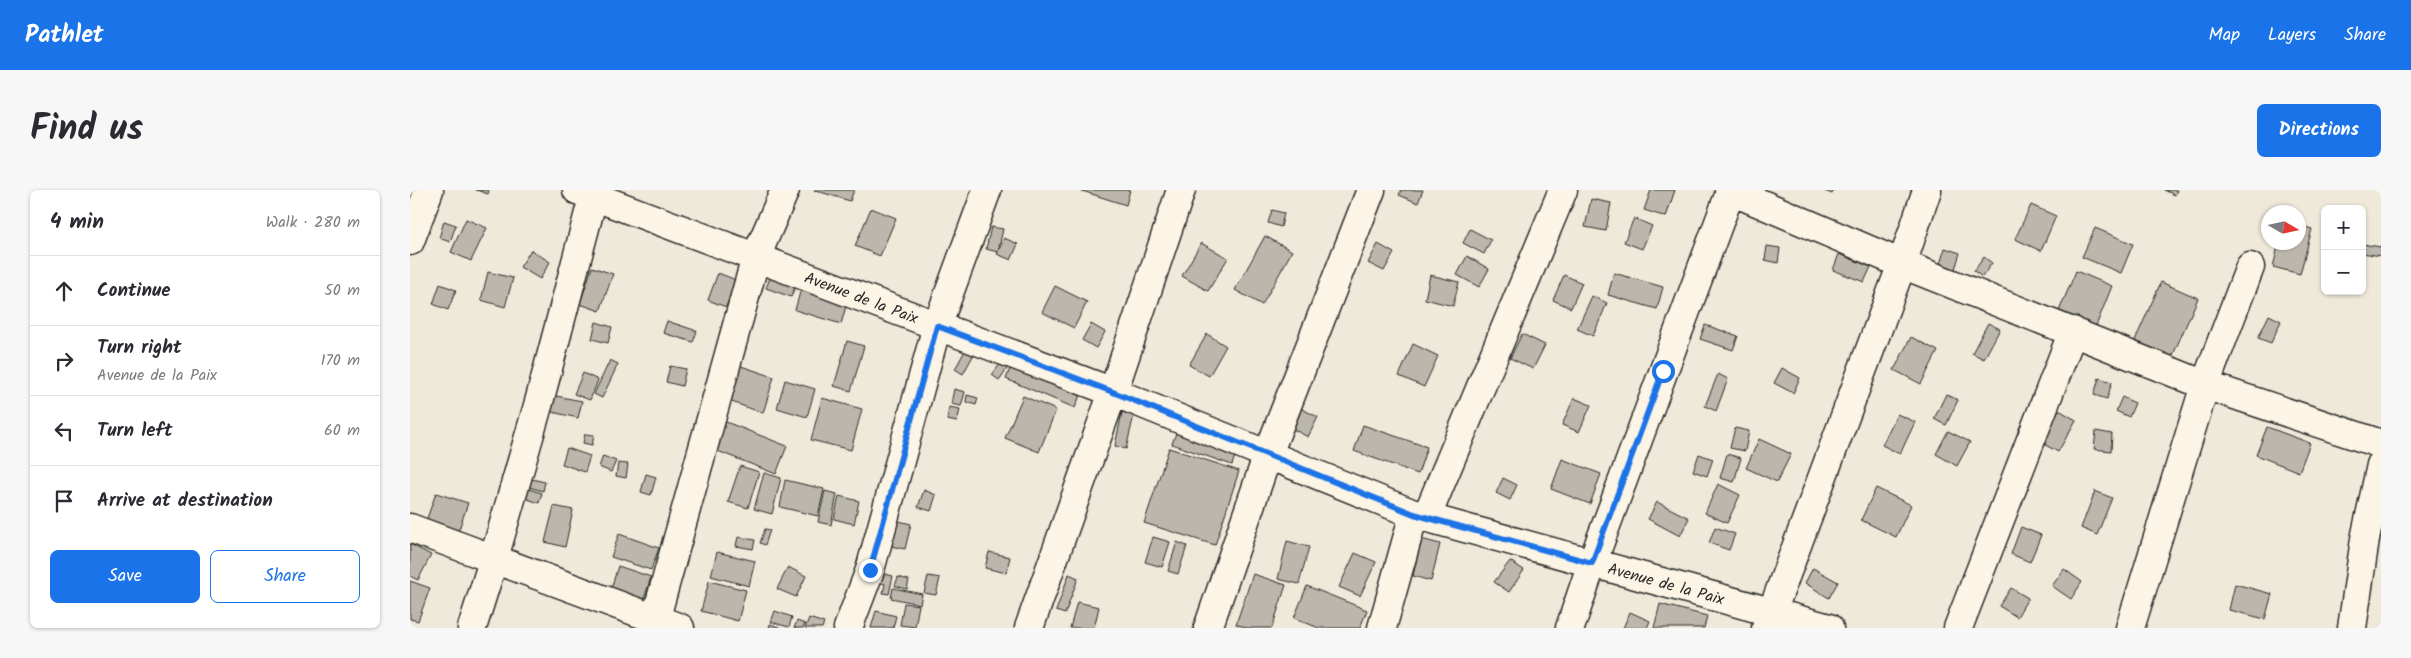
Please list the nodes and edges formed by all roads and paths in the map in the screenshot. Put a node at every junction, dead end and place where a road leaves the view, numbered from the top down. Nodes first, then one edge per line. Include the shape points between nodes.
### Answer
1 (429, 190) edge
2 (785, 190) edge
3 (986, 190) edge
4 (1181, 190) edge
5 (1371, 190) edge
6 (1563, 190) edge
7 (1730, 190) edge
8 (1927, 190) edge
9 (588, 192) edge
10 (410, 241) edge
11 (756, 257) junction
12 (1902, 264) junction
13 (2250, 267) dead end
14 (937, 326) junction
15 (2073, 332) junction
16 (2205, 384) junction
17 (1113, 392) junction
18 (2381, 444) edge
19 (1268, 454) junction
20 (2381, 465) edge
21 (1420, 515) junction
22 (410, 528) edge
23 (494, 558) junction
24 (1592, 563) junction
25 (1769, 620) edge
26 (663, 625) edge
27 (472, 628) edge
28 (848, 628) edge
29 (1029, 628) edge
30 (1208, 628) edge
31 (1382, 628) edge
32 (1570, 628) edge
33 (1830, 628) edge
34 (1958, 628) edge
35 (2130, 628) edge
36 (2352, 628) edge

1 - 10 street
2 - 11 street
3 - 14 street
4 - 17 street
5 - 19 street
6 - 21 street
7 - 12 street
7 - 24 street
8 - 12 street
9 - 11 street, Avenue de la Paix
9 - 23 street
11 - 14 street, Avenue de la Paix
11 - 26 street
12 - 15 street
12 - 25 street
13 - 16 street
14 - 17 street, Avenue de la Paix
14 - 28 street via 870,570
15 - 16 street
15 - 34 street
16 - 18 street
16 - 35 street
17 - 19 street, Avenue de la Paix
17 - 29 street
19 - 21 street, Avenue de la Paix
19 - 30 street
20 - 36 street via 2365,539
21 - 24 street, Avenue de la Paix
21 - 31 street
22 - 23 street
23 - 26 street
23 - 27 street
24 - 25 street, Avenue de la Paix
24 - 32 street
25 - 33 street, Avenue de la Paix

